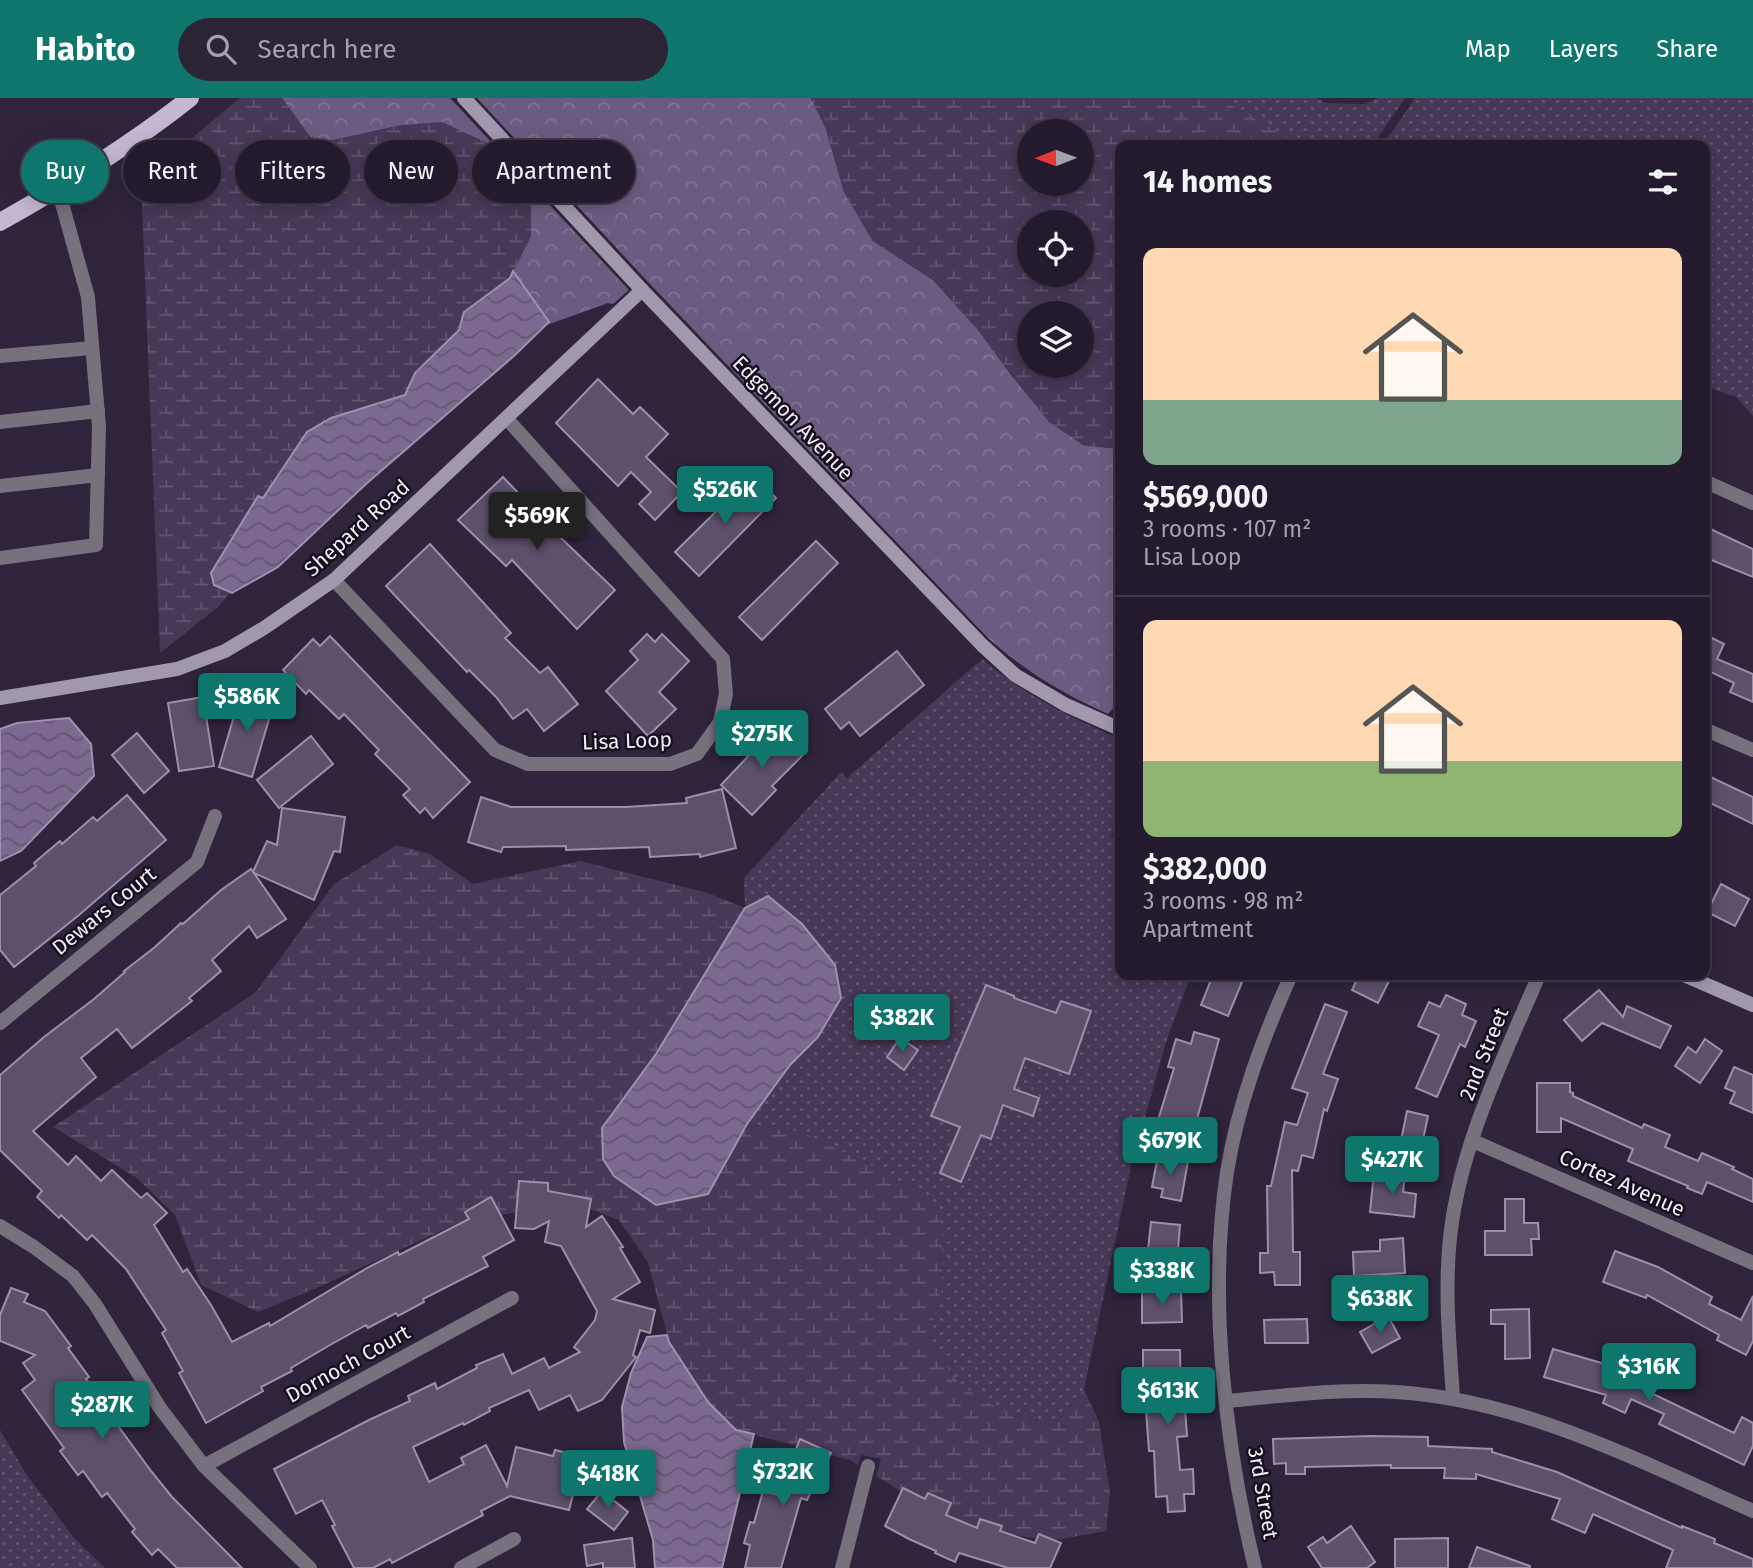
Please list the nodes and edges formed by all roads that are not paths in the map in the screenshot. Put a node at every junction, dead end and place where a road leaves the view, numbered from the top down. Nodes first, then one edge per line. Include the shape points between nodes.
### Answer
1 (190, 98) edge
2 (464, 98) edge
3 (109, 155) edge
4 (33, 203) edge
5 (62, 203) edge
6 (0, 222) edge
7 (642, 290) junction
8 (92, 348) junction
9 (0, 356) edge
10 (98, 411) junction
11 (507, 419) junction
12 (0, 422) edge
13 (98, 475) junction
14 (1710, 484) edge
15 (0, 486) edge
16 (1753, 503) edge
17 (0, 558) edge
18 (334, 580) junction
19 (0, 698) edge
20 (1115, 727) edge
21 (1710, 732) edge
22 (1753, 750) edge
23 (215, 816) dead end
24 (1289, 980) edge
25 (1537, 980) edge
26 (1696, 980) edge
27 (1753, 1005) edge
28 (0, 1023) edge
29 (1473, 1141) junction
30 (0, 1226) edge
31 (1753, 1263) edge
32 (512, 1298) dead end
33 (1453, 1399) junction
34 (1226, 1401) junction
35 (869, 1465) dead end
36 (204, 1466) junction
37 (1753, 1511) edge
38 (514, 1539) dead end
39 (310, 1568) edge
40 (461, 1568) edge
41 (842, 1568) edge
42 (1255, 1568) edge

1 - 3 main road
2 - 7 street, Edgemon Avenue
4 - 6 main road
5 - 8 street via 88,297
7 - 11 street, Shepard Road
7 - 20 street, Edgemon Avenue via 982,645 1025,681
8 - 9 street
8 - 10 street
10 - 12 street
10 - 13 street
11 - 18 street, Shepard Road
11 - 18 street, Lisa Loop via 723,659 726,694 720,722 697,754 670,764 528,764 495,750
13 - 15 street
13 - 17 street via 96,545
14 - 16 street
18 - 19 street, Shepard Road via 225,651 177,669
21 - 22 street
23 - 28 street, Dewars Court via 197,862
24 - 34 street, 3rd Street via 1245,1093 1227,1172 1220,1277
25 - 29 street, 2nd Street via 1489,1091
26 - 27 street
29 - 31 street, Cortez Avenue
29 - 33 street, 2nd Street via 1458,1189 1449,1248
30 - 36 street via 73,1276
32 - 36 street, Dornoch Court
33 - 34 street via 1343,1390
33 - 37 street via 1562,1428
34 - 42 street, 3rd Street
35 - 41 street
36 - 39 street
38 - 40 street

